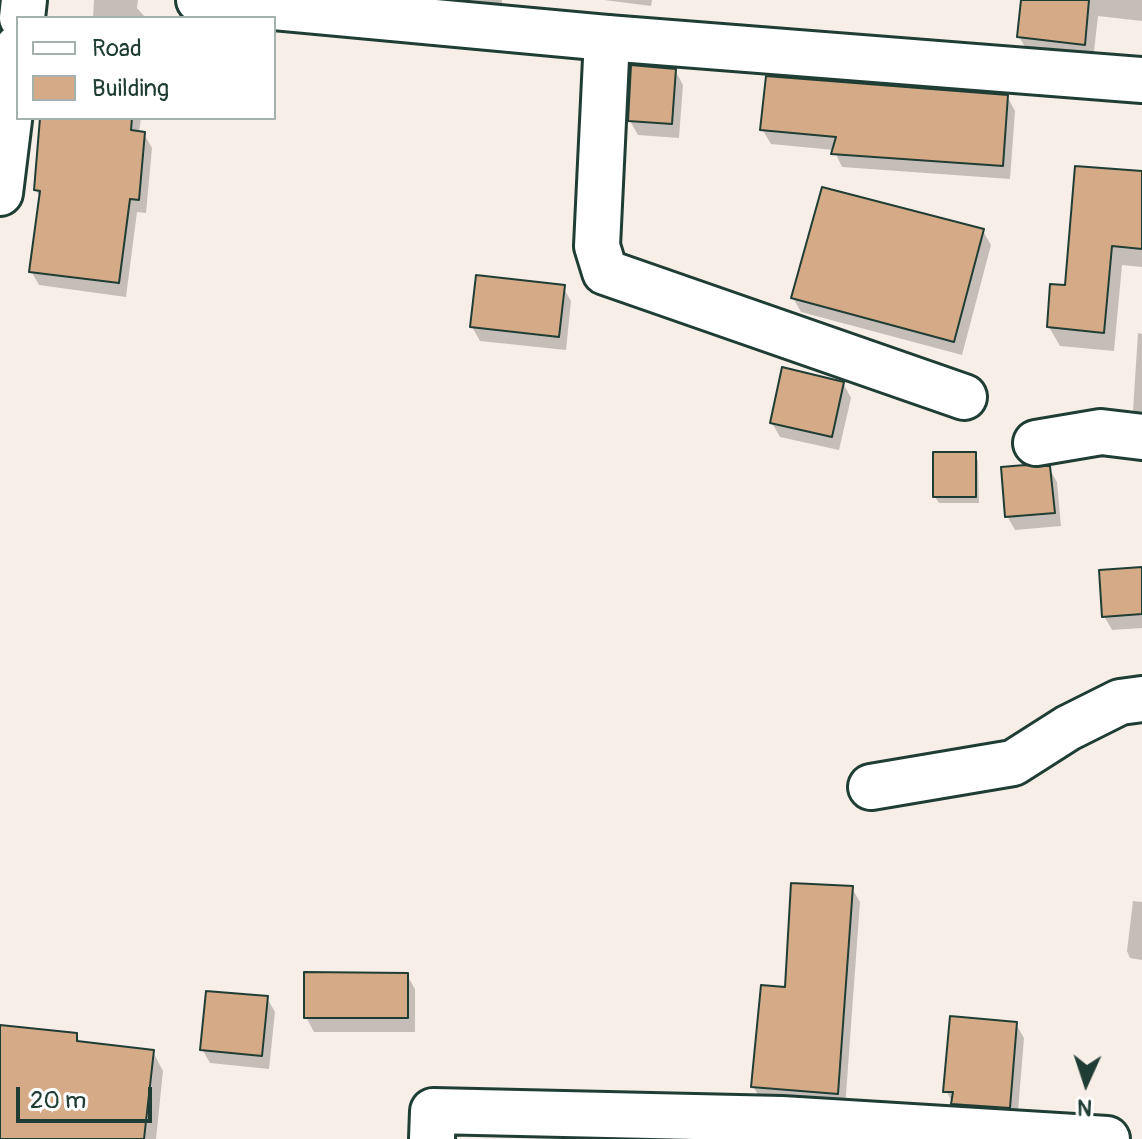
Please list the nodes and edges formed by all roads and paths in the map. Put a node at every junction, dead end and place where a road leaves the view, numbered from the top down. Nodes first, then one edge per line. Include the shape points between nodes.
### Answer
1 (199, 0) edge
2 (312, 5) edge
3 (502, 13) edge
4 (607, 38) junction
5 (16, 63) edge
6 (1142, 80) edge
7 (0, 193) edge
8 (964, 397) dead end
9 (1142, 437) edge
10 (1036, 443) dead end
11 (1142, 699) edge
12 (871, 787) dead end
13 (906, 1133) edge
14 (432, 1139) edge
15 (1107, 1139) edge

1 - 2 street
2 - 3 street
3 - 4 street
4 - 6 street
4 - 8 street via 597,246 605,272
5 - 7 street
9 - 10 street via 1101,432
11 - 12 street via 1120,702 1013,763
13 - 14 street via 782,1119 433,1111
13 - 15 street

